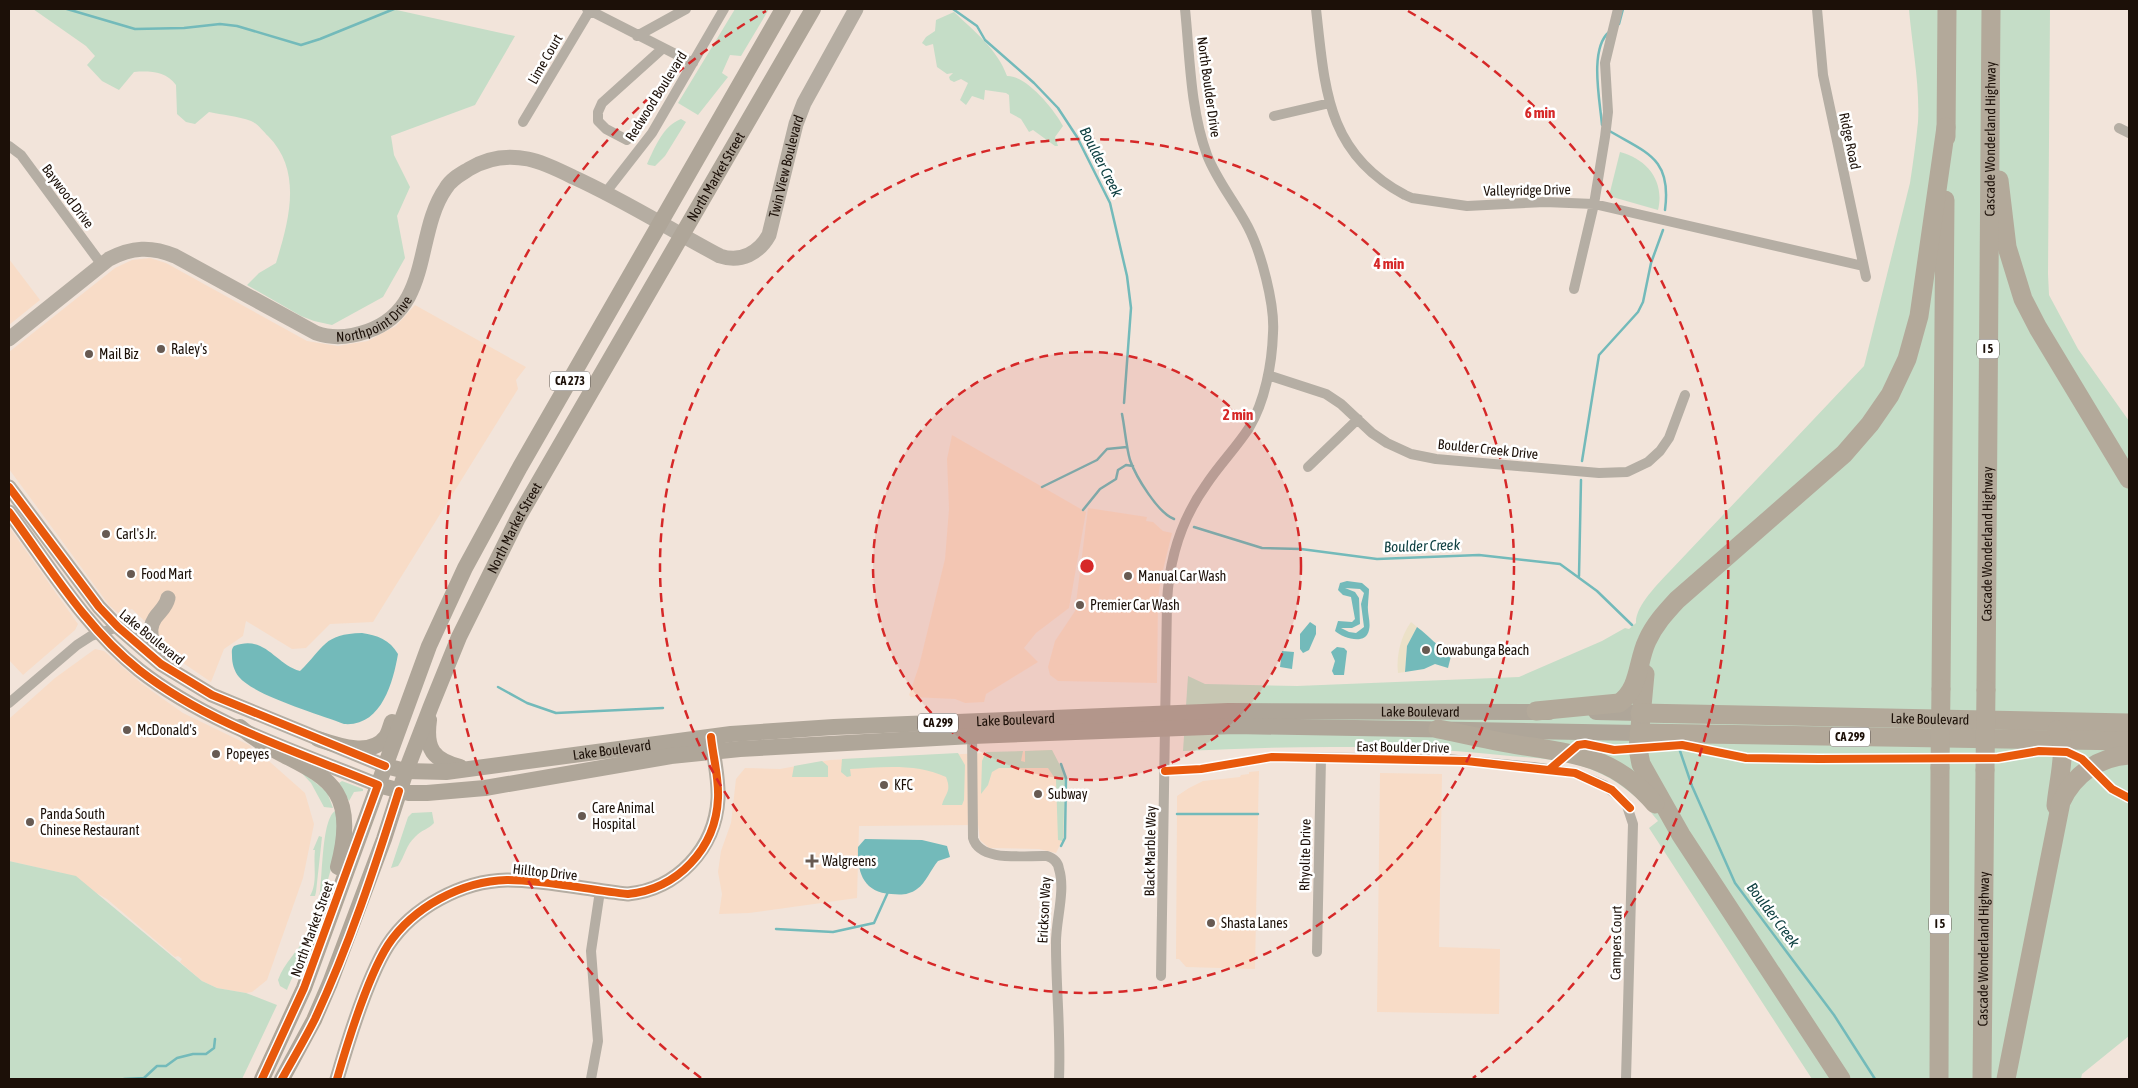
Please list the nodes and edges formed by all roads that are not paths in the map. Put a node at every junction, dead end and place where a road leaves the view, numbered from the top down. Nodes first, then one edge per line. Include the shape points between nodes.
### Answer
1 (686, 9) edge
2 (724, 9) edge
3 (783, 9) edge
4 (813, 9) edge
5 (856, 9) edge
6 (1185, 9) edge
7 (1316, 9) edge
8 (1618, 9) edge
9 (1817, 9) edge
10 (1948, 9) edge
11 (1991, 9) edge
12 (588, 10) edge
13 (637, 36) junction
14 (662, 49) junction
15 (693, 63) junction
16 (1330, 103) junction
17 (1990, 110) junction
18 (1274, 116) dead end
19 (523, 122) dead end
20 (1946, 127) junction
21 (2118, 128) dead end
22 (2129, 133) edge
23 (627, 140) dead end
24 (9, 146) edge
25 (606, 192) junction
26 (1594, 204) junction
27 (660, 223) junction
28 (683, 235) junction
29 (102, 264) junction
30 (1863, 266) junction
31 (1866, 277) dead end
32 (1574, 288) dead end
33 (9, 339) edge
34 (1268, 375) junction
35 (1685, 395) dead end
36 (1358, 419) junction
37 (1308, 467) dead end
38 (2129, 479) edge
39 (9, 488) edge
40 (9, 507) edge
41 (9, 512) edge
42 (35, 523) junction
43 (31, 542) junction
44 (74, 575) junction
45 (168, 598) dead end
46 (118, 627) junction
47 (1654, 628) junction
48 (102, 633) junction
49 (429, 646) junction
50 (201, 688) junction
51 (9, 703) edge
52 (431, 706) junction
53 (201, 710) junction
54 (1536, 711) junction
55 (1640, 713) junction
56 (1165, 720) junction
57 (2044, 722) junction
58 (2129, 723) edge
59 (240, 727) junction
60 (292, 729) junction
61 (972, 729) junction
62 (1438, 729) junction
63 (1639, 733) junction
64 (318, 739) junction
65 (2062, 740) junction
66 (2129, 742) edge
67 (712, 744) junction
68 (2129, 755) edge
69 (1321, 758) junction
70 (385, 766) junction
71 (467, 769) junction
72 (406, 771) junction
73 (1165, 771) junction
74 (378, 785) junction
75 (399, 791) junction
76 (1630, 808) joint
77 (2055, 824) junction
78 (1681, 835) junction
79 (600, 891) junction
80 (1317, 952) dead end
81 (1161, 976) dead end
82 (292, 1018) junction
83 (262, 1079) edge
84 (282, 1079) edge
85 (337, 1079) edge
86 (591, 1079) edge
87 (1059, 1079) edge
88 (1626, 1079) edge
89 (1841, 1079) edge
90 (1939, 1079) edge
91 (1982, 1079) edge
92 (2006, 1079) edge

1 - 13 street
2 - 15 street, Redwood Boulevard
3 - 27 main road, North Market Street / CA 273
4 - 28 main road, North Market Street / CA 273
5 - 28 main road, Twin View Boulevard via 804,103 771,230 764,243 747,256 728,258
6 - 34 street, North Boulder Drive via 1202,142 1219,182 1248,227 1267,283 1274,332
7 - 16 street, Valleyridge Drive
8 - 26 street via 1606,57 1607,123
9 - 30 street, Ridge Road via 1823,76
10 - 20 highway, I 5
11 - 17 highway, Cascade Wonderland Highway / I 5
12 - 13 street
12 - 19 street, Lime Court
13 - 14 street
14 - 15 street
14 - 23 street via 602,103 598,112 598,121 603,126
15 - 25 street, Redwood Boulevard via 652,133
16 - 18 street
16 - 26 street, Valleyridge Drive via 1342,136 1363,166 1412,198 1467,206 1545,202
17 - 38 highway via 2008,247 2023,299
17 - 91 highway, Cascade Wonderland Highway / I 5, bridge
20 - 47 highway via 1919,316 1907,359 1890,395 1844,454 1677,600
20 - 90 highway, I 5, bridge
21 - 22 street
24 - 29 street, Baywood Drive via 20,155
25 - 27 main road, Northpoint Drive
25 - 29 main road, Northpoint Drive via 529,159 500,158 476,165 447,186 436,204 417,276 406,301 373,329 348,336 329,336 308,330 159,249 135,248
26 - 30 street, Valleyridge Drive
26 - 32 street
27 - 28 main road, Northpoint Drive
27 - 49 main road, North Market Street / CA 273 via 489,523
28 - 52 main road, North Market Street / CA 273 via 518,518
29 - 33 main road, Northpoint Drive
30 - 31 street, Ridge Road
34 - 36 street, Boulder Creek Drive via 1326,394
34 - 56 street, North Boulder Drive via 1249,428 1204,486 1179,535 1170,567 1168,590
35 - 36 street, Boulder Creek Drive via 1669,438 1655,456 1627,472 1436,459 1411,454 1380,438
36 - 37 street
39 - 42 main road, Lake Boulevard
40 - 42 main road via 26,522
41 - 43 main road, Lake Boulevard
42 - 44 main road, Lake Boulevard
43 - 44 main road via 38,541 61,567
43 - 48 main road, Lake Boulevard
44 - 46 main road, Lake Boulevard
45 - 50 main road via 154,620 151,638 158,649 194,678
46 - 48 street
46 - 50 main road, Lake Boulevard via 161,664
47 - 54 highway via 1632,692 1627,698 1619,703
47 - 55 highway
48 - 51 street via 91,636 66,653
48 - 53 main road, Lake Boulevard via 138,669
49 - 64 main road via 401,698 386,737 369,747 358,748 342,747
49 - 70 main road, North Market Street / CA 273
50 - 60 main road, Lake Boulevard
52 - 71 main road via 428,740 434,754 440,760
52 - 72 main road, North Market Street / CA 273
53 - 59 main road, Lake Boulevard
53 - 60 main road via 219,706 274,728
54 - 55 main road, Lake Boulevard / CA 299
54 - 56 main road, Lake Boulevard / CA 299
55 - 57 highway, Lake Boulevard / CA 299
55 - 63 highway
56 - 61 main road, Lake Boulevard / CA 299
56 - 62 main road, Lake Boulevard / CA 299
56 - 73 street, Black Marble Way
57 - 58 highway, Lake Boulevard / CA 299
57 - 65 highway via 2057,729
59 - 74 main road, Lake Boulevard
59 - 82 main road via 258,742 318,773 336,793 344,814 342,852 322,921 294,994
60 - 64 main road, Lake Boulevard
61 - 67 main road, Lake Boulevard / CA 299
61 - 87 street, Erickson Way via 973,838 976,845 989,853 1047,856 1059,868 1056,944
62 - 63 main road, Lake Boulevard / CA 299
62 - 78 highway via 1569,752 1599,762 1642,789
63 - 65 highway, Lake Boulevard / CA 299
63 - 78 highway via 1641,764
64 - 70 main road, Lake Boulevard
65 - 66 highway, Lake Boulevard / CA 299
65 - 77 highway
67 - 71 main road, Lake Boulevard / CA 299
67 - 75 main road, Lake Boulevard / CA 299 via 671,756 485,788 419,794
67 - 79 main road, Hilltop Drive via 718,791 715,820 706,844 686,869 653,890 628,894
68 - 77 highway via 2100,762 2078,776 2064,795
69 - 73 street, East Boulder Drive via 1261,758 1201,769
69 - 76 street, East Boulder Drive via 1466,760 1569,772 1612,790
69 - 80 street, Rhyolite Drive
70 - 72 main road, Lake Boulevard / CA 299
70 - 74 main road, North Market Street / CA 273
71 - 72 main road, Lake Boulevard / CA 299
72 - 75 main road, North Market Street / CA 273
73 - 81 street, Black Marble Way
74 - 75 main road, Lake Boulevard
74 - 82 main road, North Market Street / CA 273
75 - 84 main road, North Market Street / CA 273 via 330,983
76 - 88 street, Campers Court via 1633,830
77 - 92 highway
78 - 89 highway
79 - 85 main road, Hilltop Drive via 500,881 456,891 424,909 402,928 381,957
79 - 86 street via 592,951 598,1041
82 - 83 main road, North Market Street / CA 273

